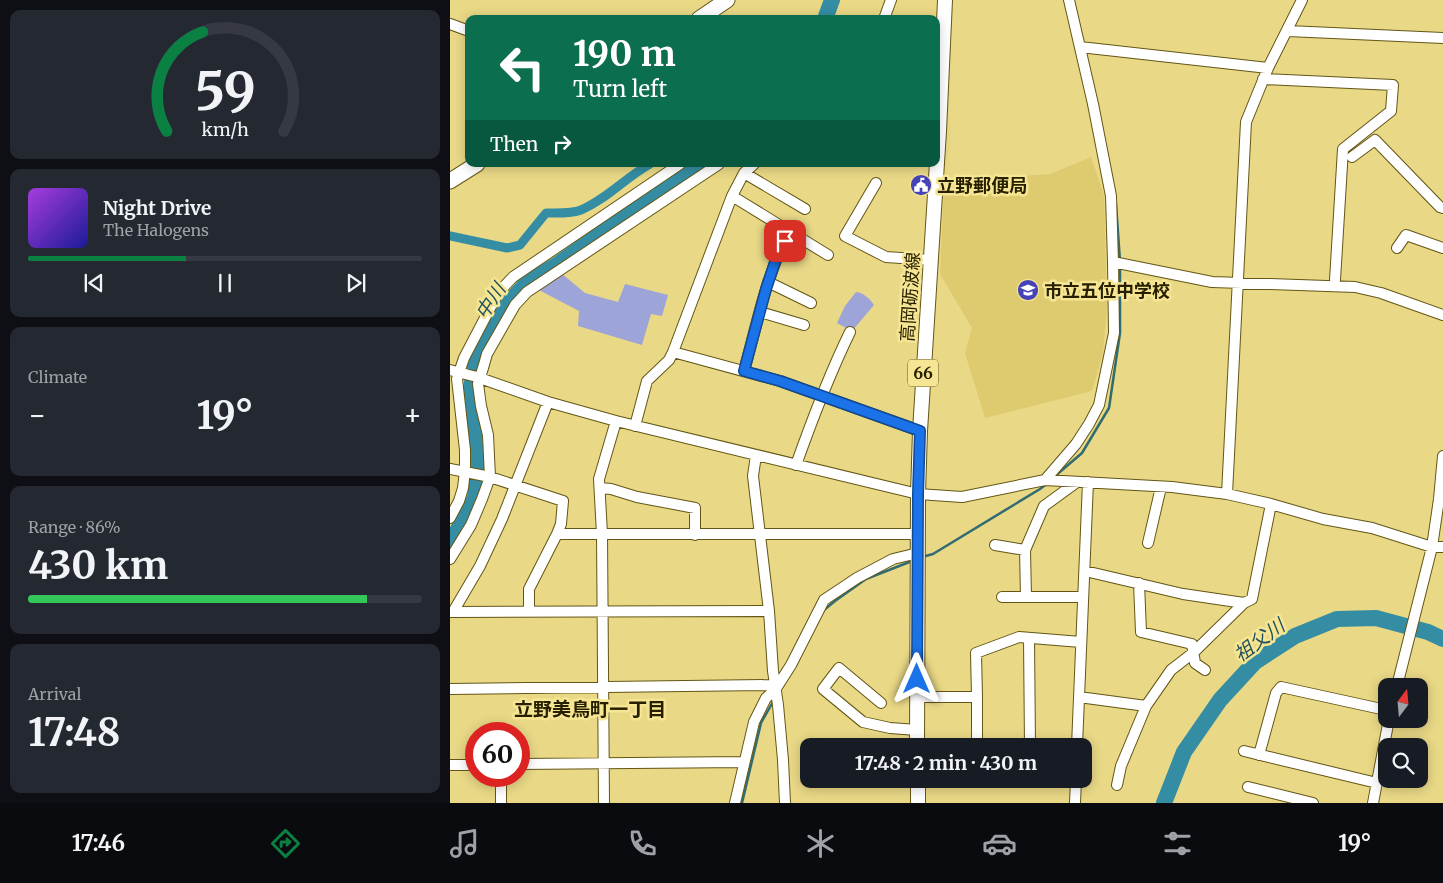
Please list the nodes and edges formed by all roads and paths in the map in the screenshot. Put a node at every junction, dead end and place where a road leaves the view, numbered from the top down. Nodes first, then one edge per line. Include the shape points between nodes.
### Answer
1 (727, 0) edge
2 (891, 0) edge
3 (945, 0) edge
4 (1069, 0) edge
5 (1302, 0) edge
6 (704, 15) edge
7 (885, 15) edge
8 (450, 24) edge
9 (465, 30) edge
10 (1288, 31) junction
11 (1443, 38) edge
12 (1080, 47) junction
13 (1268, 68) junction
14 (1263, 79) junction
15 (940, 94) edge
16 (1352, 157) dead end
17 (472, 167) edge
18 (676, 167) edge
19 (714, 167) edge
20 (751, 167) edge
21 (936, 167) edge
22 (744, 173) junction
23 (450, 181) edge
24 (876, 183) dead end
25 (732, 196) junction
26 (1443, 208) edge
27 (805, 209) dead end
28 (790, 231) junction
29 (1397, 248) dead end
30 (1443, 248) edge
31 (828, 255) dead end
32 (931, 260) junction
33 (1113, 262) junction
34 (1335, 280) dead end
35 (768, 282) junction
36 (1238, 284) junction
37 (811, 303) dead end
38 (760, 312) junction
39 (1443, 314) edge
40 (804, 325) dead end
41 (850, 332) dead end
42 (674, 352) junction
43 (744, 371) junction
44 (458, 372) edge
45 (478, 378) junction
46 (821, 397) junction
47 (548, 402) junction
48 (616, 421) junction
49 (635, 426) junction
50 (920, 431) junction
51 (756, 455) junction
52 (1443, 456) edge
53 (796, 465) junction
54 (450, 468) edge
55 (467, 471) junction
56 (487, 476) junction
57 (1046, 480) junction
58 (1077, 482) junction
59 (1088, 482) junction
60 (516, 485) junction
61 (1161, 487) junction
62 (600, 488) junction
63 (918, 494) junction
64 (1227, 494) junction
65 (454, 501) edge
66 (1271, 504) junction
67 (450, 518) edge
68 (557, 534) junction
69 (602, 534) junction
70 (918, 534) junction
71 (695, 535) junction
72 (760, 535) junction
73 (1148, 543) dead end
74 (995, 545) dead end
75 (1432, 547) junction
76 (1443, 547) edge
77 (1025, 550) junction
78 (918, 553) junction
79 (450, 560) edge
80 (1085, 571) junction
81 (1138, 583) junction
82 (1026, 596) junction
83 (1002, 597) dead end
84 (1082, 598) junction
85 (1244, 603) junction
86 (529, 611) junction
87 (603, 611) junction
88 (769, 611) junction
89 (451, 612) edge
90 (1029, 638) junction
91 (1081, 642) junction
92 (1193, 653) junction
93 (1205, 670) dead end
94 (1399, 678) edge
95 (603, 687) junction
96 (774, 687) junction
97 (450, 689) edge
98 (917, 697) junction
99 (977, 697) junction
100 (1079, 697) junction
101 (881, 703) dead end
102 (1146, 706) junction
103 (1378, 708) edge
104 (1387, 728) edge
105 (917, 730) junction
106 (918, 738) edge
107 (977, 738) edge
108 (1030, 738) edge
109 (1077, 738) edge
110 (1244, 751) dead end
111 (1259, 755) junction
112 (744, 762) junction
113 (530, 764) edge
114 (604, 764) junction
115 (450, 765) edge
116 (465, 765) edge
117 (1377, 783) junction
118 (1116, 785) dead end
119 (501, 787) edge
120 (1248, 787) dead end
121 (918, 788) edge
122 (1076, 788) edge
123 (501, 803) edge
124 (604, 803) edge
125 (735, 803) edge
126 (785, 803) edge
127 (918, 803) edge
128 (1076, 803) edge
129 (1313, 803) edge
130 (1373, 803) edge

1 - 6 highway
2 - 7 street
3 - 15 main road, 高岡砺波線 / 66
4 - 12 street
5 - 10 street
8 - 9 street
10 - 11 street
10 - 13 street
12 - 13 street
12 - 33 street via 1111,196
13 - 14 street
14 - 34 street via 1393,86 1391,111 1343,149
14 - 36 street via 1246,122
16 - 26 street via 1375,140
17 - 23 highway
18 - 44 street via 512,278 498,292
19 - 45 street via 527,292 515,305 487,354
20 - 22 street
21 - 32 main road, 高岡砺波線 / 66
22 - 25 street
22 - 27 street
24 - 32 street via 845,236 886,257
25 - 28 street
25 - 42 street
28 - 31 street
28 - 35 street via 779,250
29 - 30 street via 1406,235
32 - 50 main road, 高岡砺波線 / 66
33 - 36 street via 1212,282
33 - 57 street via 1114,333 1100,404 1076,444
35 - 37 street
35 - 38 street
36 - 39 street via 1355,287
36 - 64 street
38 - 40 street
38 - 43 street
41 - 46 street
42 - 43 street
42 - 49 street via 647,381
43 - 46 street
44 - 45 street
44 - 55 street
45 - 47 street
45 - 56 street via 488,435
46 - 50 street
46 - 53 street
47 - 48 street
47 - 60 street
48 - 49 street
48 - 62 street via 599,479
49 - 51 street
50 - 63 main road, 高岡砺波線 / 66
51 - 53 street
51 - 72 street via 753,476
52 - 75 street
53 - 63 street
54 - 55 street
55 - 56 street
55 - 65 street via 463,488
56 - 60 street
56 - 79 street via 482,500 471,525
57 - 58 street
57 - 63 street via 962,497
58 - 59 street
58 - 77 street via 1044,506
59 - 61 street
59 - 80 street
60 - 68 street via 563,501
60 - 89 street via 480,566
61 - 64 street
61 - 73 street
62 - 69 street
62 - 71 street via 695,508
63 - 70 main road, 高岡砺波線 / 66
64 - 66 street
65 - 67 street
66 - 75 street via 1323,519 1372,528
66 - 85 street via 1252,599
68 - 69 street
68 - 86 street via 529,589
69 - 71 street
69 - 87 street
70 - 72 street
70 - 78 main road, 高岡砺波線 / 66
71 - 72 street
72 - 88 street
74 - 77 street
75 - 76 street
75 - 94 street
77 - 82 street
78 - 96 street via 893,559 824,600 791,665
78 - 98 main road, 高岡砺波線 / 66
80 - 81 street
80 - 84 street
81 - 85 street
81 - 92 street via 1140,632 1192,644
82 - 83 street
82 - 84 street
84 - 91 street
85 - 92 street
86 - 87 street
86 - 89 street
87 - 88 street
87 - 95 street
88 - 96 street
90 - 91 street
90 - 99 street via 1019,637 976,653
90 - 108 street
91 - 100 street
92 - 93 street via 1195,664
92 - 102 street via 1171,670
95 - 96 street
95 - 97 street
95 - 114 street
96 - 112 street via 754,722
96 - 126 street
98 - 99 street
98 - 105 main road, 高岡砺波線 / 66
99 - 107 street
100 - 102 street
100 - 109 street
101 - 105 street via 839,668 823,689 863,722
102 - 118 street
103 - 111 street via 1281,687 1276,693
104 - 117 street
105 - 106 main road, 高岡砺波線 / 66
110 - 111 street
111 - 117 street
112 - 114 street
112 - 125 street
113 - 114 street
114 - 124 street
115 - 116 street
117 - 130 street
119 - 123 street
120 - 129 street
121 - 127 main road
122 - 128 street

